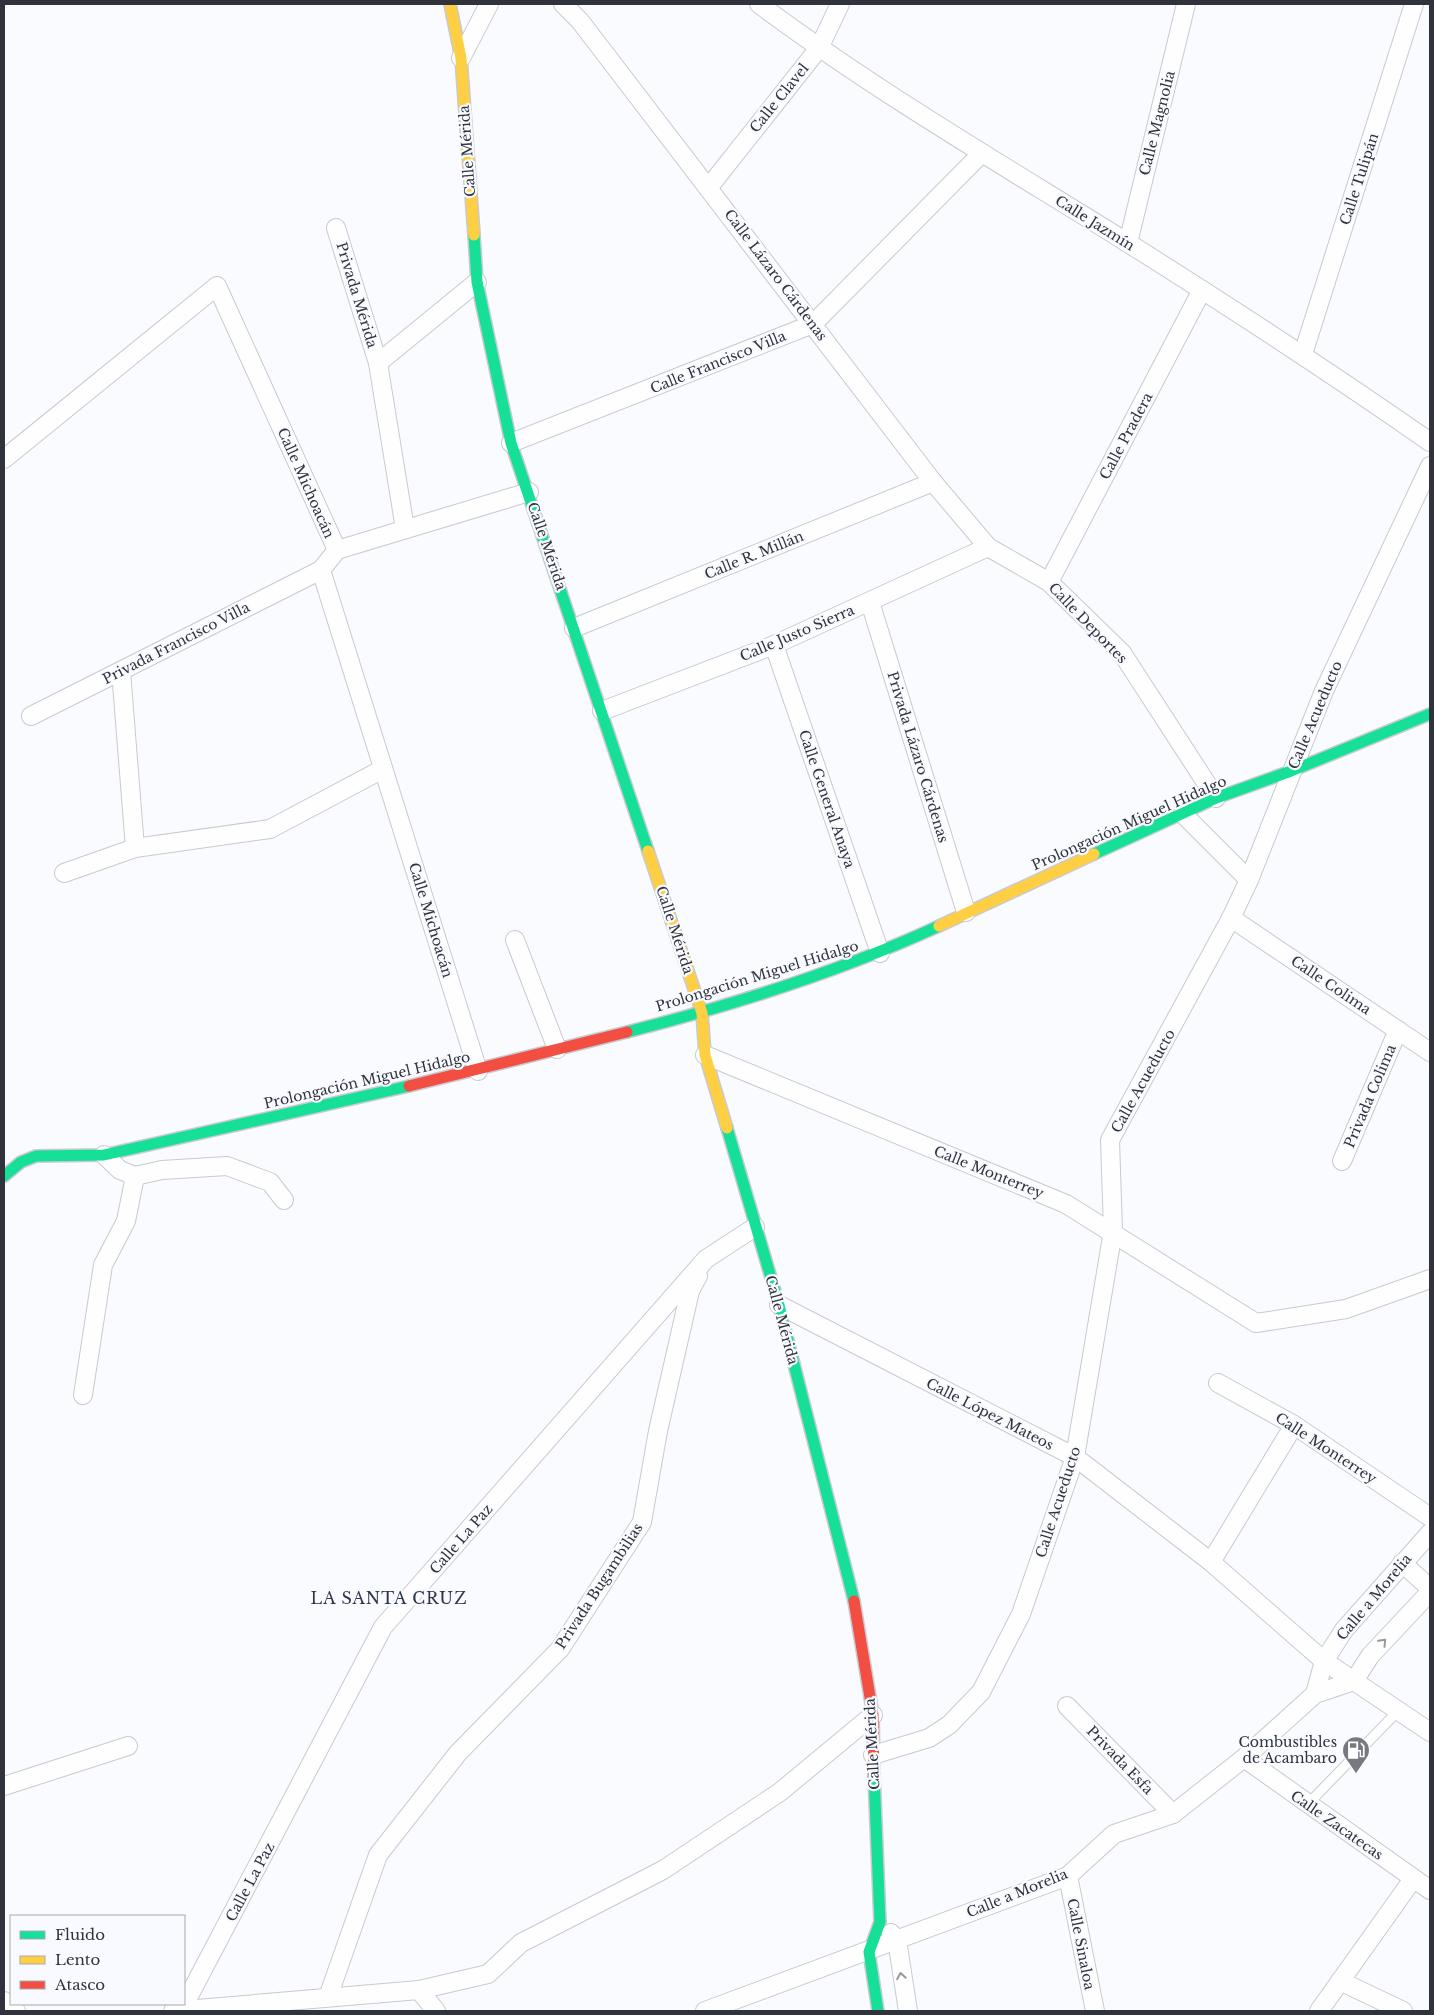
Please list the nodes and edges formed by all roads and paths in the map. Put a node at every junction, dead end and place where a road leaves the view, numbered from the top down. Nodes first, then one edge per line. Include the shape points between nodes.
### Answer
1 (450, 4) edge
2 (489, 4) edge
3 (563, 4) edge
4 (760, 4) edge
5 (840, 4) edge
6 (1186, 4) edge
7 (1414, 4) edge
8 (819, 48) junction
9 (461, 58) junction
10 (982, 154) junction
11 (709, 187) junction
12 (336, 228) dead end
13 (1128, 243) junction
14 (477, 282) junction
15 (1202, 290) junction
16 (813, 324) junction
17 (1303, 354) junction
18 (378, 363) junction
19 (1430, 442) edge
20 (511, 444) junction
21 (4, 459) edge
22 (1430, 466) edge
23 (933, 482) junction
24 (528, 492) junction
25 (405, 529) junction
26 (988, 547) junction
27 (336, 550) junction
28 (321, 570) junction
29 (1049, 582) junction
30 (870, 602) junction
31 (574, 628) junction
32 (774, 645) junction
33 (121, 671) junction
34 (602, 711) junction
35 (1430, 714) edge
36 (31, 716) dead end
37 (383, 769) junction
38 (1291, 771) junction
39 (1216, 798) junction
40 (1183, 814) junction
41 (135, 848) junction
42 (64, 874) dead end
43 (1249, 880) junction
44 (966, 912) junction
45 (1231, 918) junction
46 (515, 940) dead end
47 (880, 953) junction
48 (702, 1012) junction
49 (1398, 1030) junction
50 (557, 1049) junction
51 (1430, 1052) edge
52 (705, 1055) junction
53 (478, 1071) junction
54 (104, 1155) junction
55 (1342, 1161) dead end
56 (4, 1176) edge
57 (135, 1176) junction
58 (284, 1200) dead end
59 (756, 1227) junction
60 (1113, 1231) junction
61 (706, 1259) junction
62 (1430, 1278) edge
63 (780, 1305) junction
64 (1218, 1383) dead end
65 (83, 1395) dead end
66 (1294, 1425) junction
67 (1075, 1457) junction
68 (1430, 1517) edge
69 (1430, 1533) edge
70 (1211, 1562) junction
71 (1402, 1563) junction
72 (1430, 1588) edge
73 (1430, 1592) edge
74 (1324, 1661) junction
75 (1354, 1681) junction
76 (1315, 1694) junction
77 (1066, 1706) dead end
78 (1398, 1711) junction
79 (873, 1715) junction
80 (1430, 1732) edge
81 (128, 1746) dead end
82 (873, 1755) junction
83 (1244, 1758) junction
84 (4, 1786) edge
85 (1308, 1804) junction
86 (1173, 1814) junction
87 (1068, 1876) junction
88 (1413, 1879) junction
89 (1430, 1890) edge
90 (880, 1922) junction
91 (898, 1940) junction
92 (869, 1952) junction
93 (1340, 1982) junction
94 (419, 1990) junction
95 (328, 1997) junction
96 (4, 2001) edge
97 (16, 2011) edge
98 (172, 2011) edge
99 (182, 2011) edge
100 (436, 2011) edge
101 (705, 2011) edge
102 (878, 2011) edge
103 (908, 2011) edge
104 (1095, 2011) edge
105 (1319, 2011) edge
106 (1403, 2011) edge

1 - 9 street, Calle Mérida
2 - 9 street
3 - 11 street, Calle Lázaro Cárdenas via 580,21
4 - 8 street, Calle Jazmín
5 - 8 street, Calle Clavel
6 - 13 street, Calle Magnolia
7 - 17 street, Calle Tulipán
8 - 10 street, Calle Jazmín
8 - 11 street, Calle Clavel
9 - 14 street, Calle Mérida
10 - 13 street, Calle Jazmín
10 - 16 street, Calle Francisco Villa
11 - 16 street, Calle Lázaro Cárdenas
12 - 18 street, Privada Mérida
13 - 15 street, Calle Jazmín
14 - 18 street
14 - 20 street, Calle Mérida
15 - 17 street, Calle Jazmín
15 - 29 street, Calle Pradera
16 - 20 street, Calle Francisco Villa
16 - 23 street, Calle Lázaro Cárdenas
17 - 19 street, Calle Jazmín
18 - 25 street
20 - 24 street, Calle Mérida
21 - 27 street, Calle Michoacán via 217,286
22 - 38 street, Calle Acueducto via 1324,691
23 - 26 street, Calle Lázaro Cárdenas
23 - 31 street, Calle R. Millán
24 - 25 street
24 - 31 street, Calle Mérida
25 - 27 street
26 - 29 street, Calle Deportes
26 - 30 street, Calle Justo Sierra
27 - 28 street, Calle Michoacán
28 - 33 street, Privada Francisco Villa
28 - 37 street, Calle Michoacán
29 - 39 street, Calle Deportes via 1122,653
30 - 32 street, Calle Justo Sierra
30 - 44 street, Privada Lázaro Cárdenas
31 - 34 street, Calle Mérida
32 - 34 street, Calle Justo Sierra
32 - 47 street, Calle General Anaya
33 - 36 street, Privada Francisco Villa
33 - 41 street
34 - 48 street, Calle Mérida
35 - 38 street, Prolongación Miguel Hidalgo
37 - 41 street via 270,829
37 - 53 street, Calle Michoacán
38 - 39 street, Prolongación Miguel Hidalgo
38 - 43 street, Calle Acueducto
39 - 40 street, Prolongación Miguel Hidalgo
40 - 43 street
40 - 44 street, Prolongación Miguel Hidalgo
41 - 42 street
43 - 45 street, Calle Acueducto
44 - 47 street, Prolongación Miguel Hidalgo
45 - 49 street, Calle Colima
45 - 60 street, Calle Acueducto via 1110,1140
46 - 50 street
47 - 48 street, Prolongación Miguel Hidalgo
48 - 50 street, Prolongación Miguel Hidalgo
48 - 52 street, Calle Mérida
49 - 51 street, Calle Colima
49 - 55 street, Privada Colima
50 - 53 street, Prolongación Miguel Hidalgo
52 - 59 street, Calle Mérida
52 - 60 street, Calle Monterrey via 1066,1204
53 - 54 street, Prolongación Miguel Hidalgo
54 - 56 street, Prolongación Miguel Hidalgo via 36,1156 21,1162
54 - 57 street via 120,1170
57 - 58 street via 162,1170 227,1166 270,1182
57 - 65 street via 126,1221 102,1265
59 - 61 street, Calle La Paz
59 - 63 street, Calle Mérida
60 - 62 street, Calle Monterrey via 1256,1323 1346,1309
60 - 67 street, Calle Acueducto
61 - 95 street, Privada Bugambilias via 690,1291 658,1431 642,1522 560,1649 458,1753 378,1855
61 - 99 street, Calle La Paz via 383,1627
63 - 67 street, Calle López Mateos
63 - 79 street, Calle Mérida via 855,1606
64 - 66 street, Calle Monterrey
66 - 68 street, Calle Monterrey
66 - 70 street
67 - 70 street, Calle López Mateos
67 - 82 street, Calle Acueducto via 1021,1614 981,1692 948,1725 929,1738
69 - 71 street, Calle a Morelia
70 - 74 street, Calle López Mateos
71 - 72 street
71 - 74 street, Calle a Morelia via 1344,1630
75 -> 73 street via 1370,1656
74 - 75 street, Calle López Mateos
74 - 76 street, Calle a Morelia
75 - 76 street, Calle a Morelia
75 - 78 street, Calle López Mateos
76 - 83 street, Calle a Morelia
77 - 86 street, Privada Esfa
78 - 80 street, Calle López Mateos
78 - 85 lane
79 - 82 street, Calle Mérida
79 - 94 street via 780,1792 663,1870 521,1943 488,1974
81 - 84 street
82 - 90 street, Calle Mérida
83 - 85 street, Calle Zacatecas
83 - 86 street, Calle a Morelia
85 - 88 street, Calle Zacatecas
86 - 87 street, Calle a Morelia via 1114,1834
87 - 91 street, Calle a Morelia
87 - 104 street, Calle Sinaloa
88 - 89 street, Calle Zacatecas
88 - 93 street
90 - 91 street
90 - 92 street, Calle Mérida
91 - 92 street, Calle a Morelia
103 -> 91 street
92 - 101 street, Calle a Morelia
92 - 102 street, Calle Mérida
93 - 105 street
93 - 106 street
94 - 95 street
94 - 100 street
95 - 99 street
96 - 97 street
98 - 99 street

